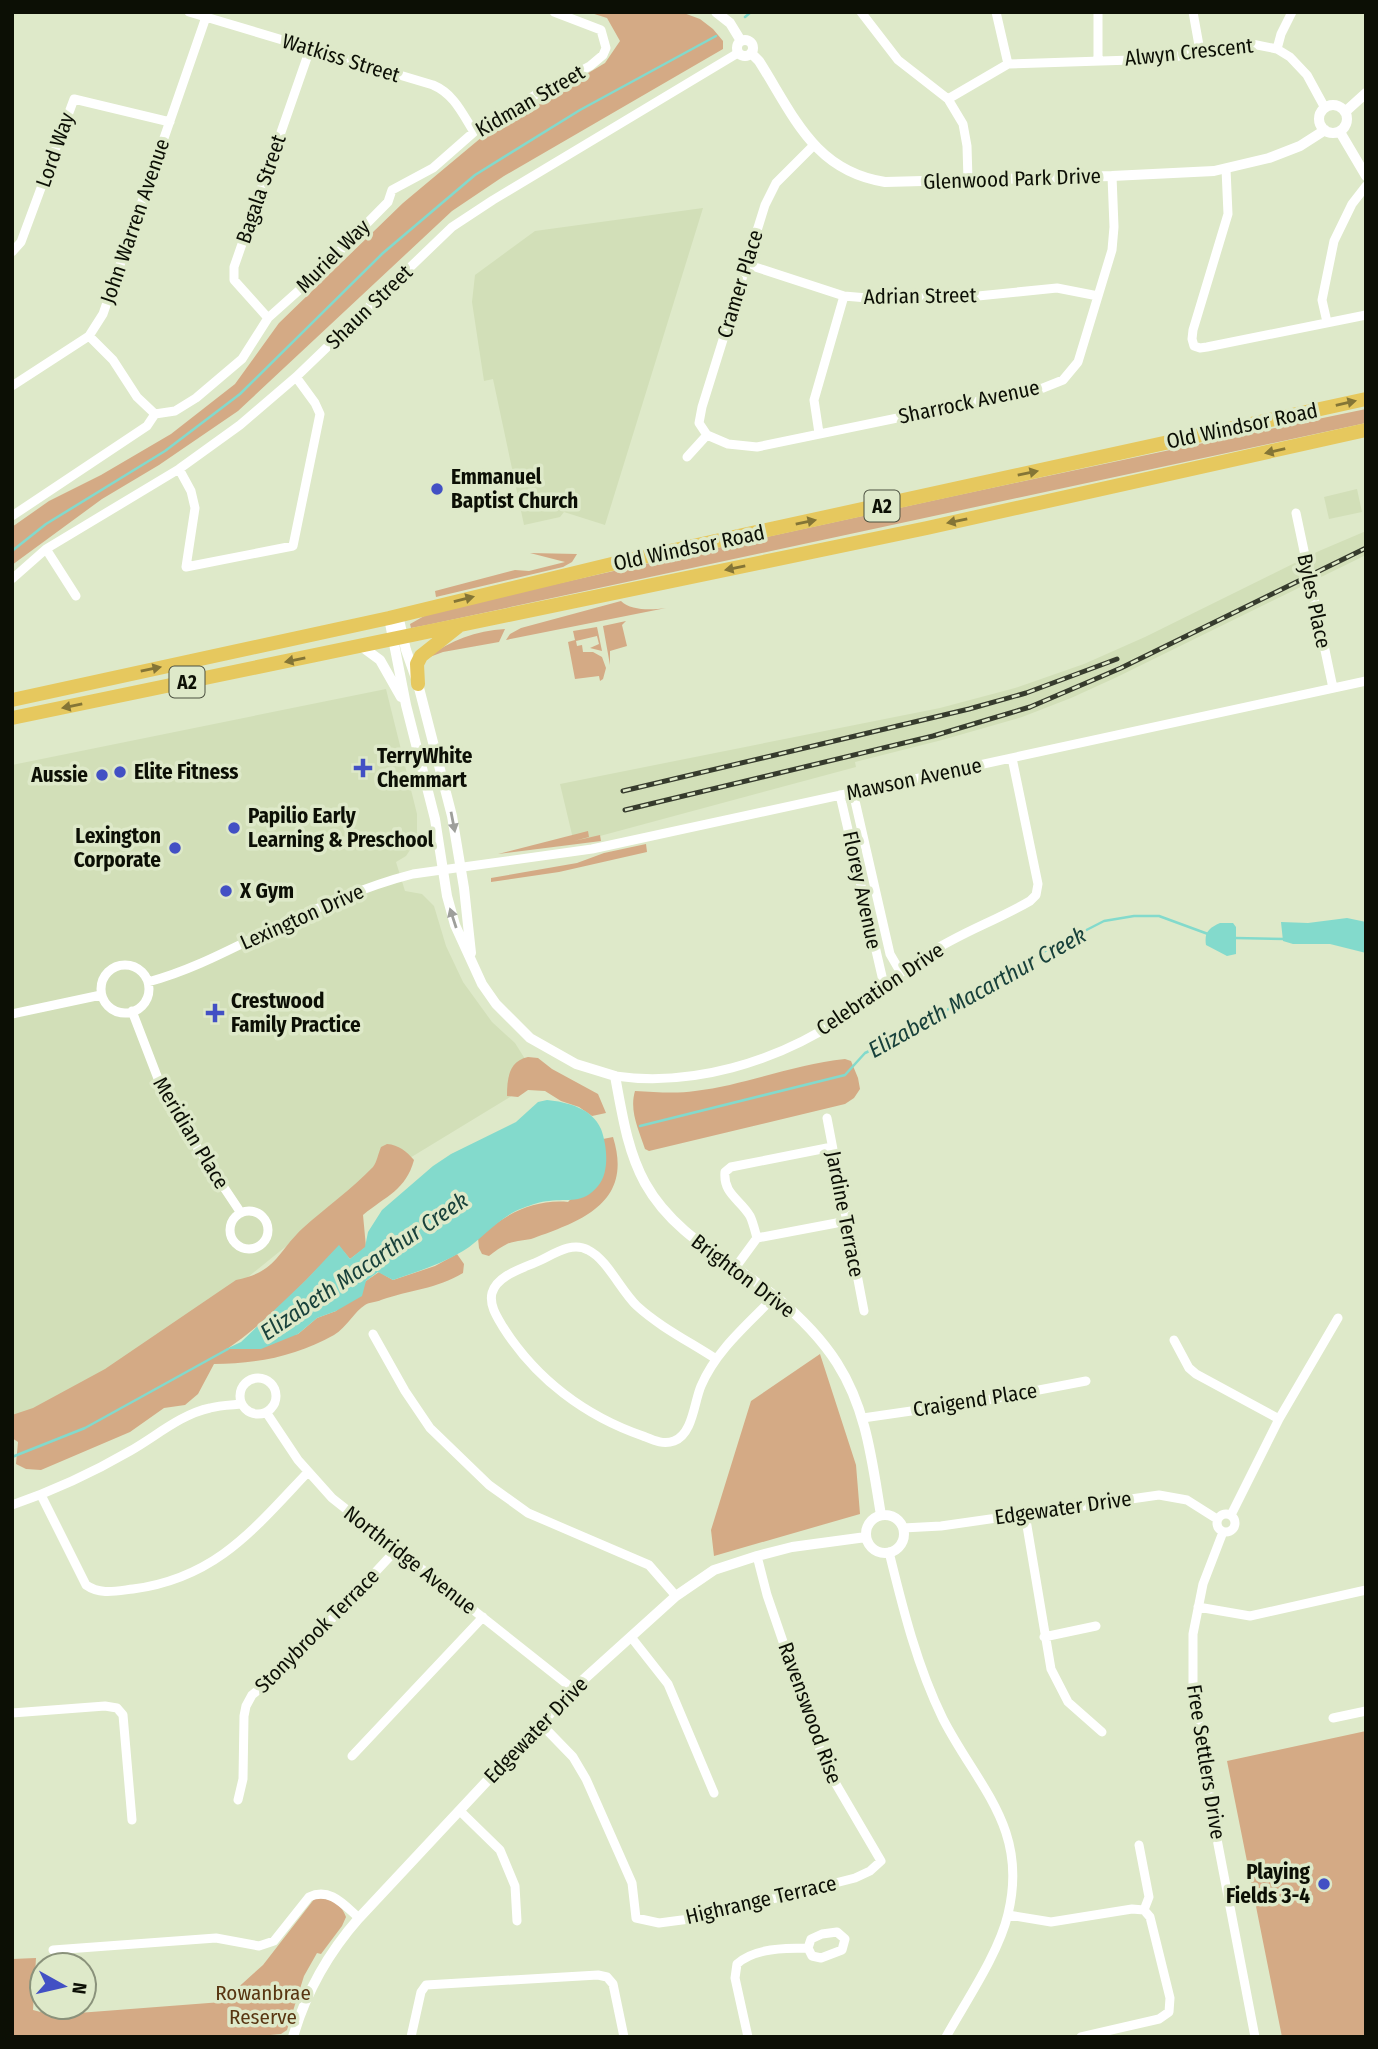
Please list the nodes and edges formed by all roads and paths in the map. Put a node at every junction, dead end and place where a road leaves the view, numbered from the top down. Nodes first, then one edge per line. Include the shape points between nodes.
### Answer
1 (189, 12) edge
2 (554, 12) edge
3 (716, 12) edge
4 (861, 12) edge
5 (996, 12) edge
6 (1097, 12) edge
7 (1193, 12) edge
8 (1292, 12) edge
9 (206, 17) junction
10 (741, 41) junction
11 (310, 49) junction
12 (1277, 49) junction
13 (1200, 51) junction
14 (738, 53) junction
15 (751, 53) junction
16 (1098, 60) junction
17 (1008, 64) junction
18 (1366, 93) edge
19 (948, 99) junction
20 (1325, 108) junction
21 (1345, 112) junction
22 (170, 122) junction
23 (1325, 130) junction
24 (474, 132) junction
25 (1340, 132) junction
26 (813, 146) junction
27 (1226, 169) junction
28 (1112, 176) junction
29 (1366, 176) edge
30 (968, 180) junction
31 (1366, 186) edge
32 (392, 190) joint
33 (12, 252) edge
34 (746, 264) junction
35 (844, 296) junction
36 (1098, 296) junction
37 (1366, 315) edge
38 (268, 318) junction
39 (1327, 322) junction
40 (89, 336) junction
41 (296, 377) junction
42 (12, 386) edge
43 (1366, 398) edge
44 (155, 414) junction
45 (1366, 430) edge
46 (819, 433) junction
47 (707, 435) junction
48 (687, 457) dead end
49 (178, 469) junction
50 (1296, 513) dead end
51 (12, 516) edge
52 (46, 549) junction
53 (12, 579) edge
54 (76, 596) dead end
55 (394, 617) junction
56 (461, 624) junction
57 (398, 638) junction
58 (361, 646) junction
59 (1366, 681) edge
60 (418, 684) junction
61 (1333, 688) junction
62 (12, 700) edge
63 (405, 705) junction
64 (12, 718) edge
65 (1012, 758) junction
66 (853, 792) junction
67 (840, 795) junction
68 (461, 869) junction
69 (443, 870) junction
70 (472, 963) junction
71 (901, 973) junction
72 (148, 982) junction
73 (884, 985) junction
74 (101, 995) junction
75 (132, 1012) junction
76 (12, 1014) edge
77 (615, 1076) junction
78 (827, 1118) dead end
79 (832, 1147) junction
80 (241, 1213) junction
81 (847, 1221) junction
82 (757, 1238) junction
83 (734, 1268) junction
84 (775, 1296) junction
85 (864, 1311) dead end
86 (1338, 1318) dead end
87 (373, 1334) dead end
88 (1174, 1340) dead end
89 (716, 1359) junction
90 (1086, 1381) dead end
91 (242, 1404) junction
92 (266, 1412) junction
93 (863, 1418) junction
94 (1279, 1419) junction
95 (308, 1472) junction
96 (41, 1496) junction
97 (12, 1505) edge
98 (1025, 1514) junction
99 (881, 1515) junction
100 (1231, 1515) junction
101 (1217, 1519) junction
102 (903, 1528) junction
103 (1223, 1532) junction
104 (866, 1537) junction
105 (396, 1550) junction
106 (889, 1552) junction
107 (757, 1556) junction
108 (1366, 1590) edge
109 (676, 1596) junction
110 (1198, 1607) junction
111 (483, 1617) junction
112 (1096, 1626) dead end
113 (631, 1637) junction
114 (1044, 1637) junction
115 (573, 1689) junction
116 (1366, 1711) edge
117 (12, 1713) edge
118 (1333, 1718) dead end
119 (541, 1724) junction
120 (1102, 1732) dead end
121 (352, 1756) dead end
122 (714, 1793) dead end
123 (238, 1800) dead end
124 (460, 1811) junction
125 (132, 1820) dead end
126 (1139, 1845) dead end
127 (881, 1861) joint
128 (1144, 1910) junction
129 (1008, 1916) junction
130 (359, 1917) junction
131 (517, 1921) dead end
132 (808, 1948) dead end
133 (53, 1950) dead end
134 (293, 2037) edge
135 (411, 2037) edge
136 (624, 2037) edge
137 (748, 2037) edge
138 (946, 2037) edge
139 (1080, 2037) edge
140 (1255, 2037) edge

1 - 9 street, Watkiss Street
2 - 24 street, Kidman Street via 601,30 607,44 603,55
3 - 10 street
4 - 19 street via 898,60
5 - 17 street
6 - 16 street
7 - 13 street
8 - 12 street
9 - 11 street, Watkiss Street
9 - 22 street, John Warren Avenue
10 - 14 street
10 - 15 street via 751,42
11 - 24 street, Watkiss Street via 443,90
11 - 38 street, Bagala Street via 234,267 234,281
12 - 13 street, Alwyn Crescent via 1247,43
12 - 20 street, Alwyn Crescent via 1303,69
13 - 16 street, Alwyn Crescent via 1163,58
14 - 15 street via 746,57
14 - 41 street, Shaun Street via 452,227
15 - 26 street, Glenwood Park Drive
16 - 17 street, Alwyn Crescent
17 - 19 street, Alwyn Crescent
18 - 21 street
19 - 30 street via 963,124
20 - 21 street via 1338,106
20 - 23 street via 1319,119
21 - 25 street via 1346,125
22 - 33 street, Lord Way via 74,99 21,242
22 - 40 street, John Warren Avenue via 108,303
23 - 25 street
23 - 27 street, Glenwood Park Drive via 1290,150
24 - 32 street, Kidman Street via 433,168
25 - 29 street
26 - 30 street, Glenwood Park Drive via 839,167 874,180
26 - 34 street, Cramer Place via 776,183
27 - 28 street, Glenwood Park Drive
27 - 39 street via 1228,214 1193,330 1194,345 1207,347
28 - 30 street, Glenwood Park Drive
28 - 36 street, Sharrock Avenue via 1114,239
31 - 39 street via 1334,241 1322,300
32 - 38 street, Muriel Way via 388,202
34 - 35 street, Adrian Street
34 - 47 street, Cramer Place via 702,407 699,423
35 - 36 street, Adrian Street via 968,297 1057,288
35 - 46 street via 814,400
36 - 46 street, Sharrock Avenue via 1078,362 1063,380 1043,388
37 - 39 street
38 - 44 street, Muriel Way via 242,359 196,398 175,411
40 - 42 street, John Warren Avenue
40 - 44 street
41 - 49 street, Shaun Street
41 - 49 street via 320,414 293,546 186,567 195,508
55 -> 43 highway, Old Windsor Road / A2 via 620,562
44 - 51 street via 147,426
45 -> 56 highway, Old Windsor Road / A2 via 927,528
46 - 47 street, Sharrock Avenue via 757,447 728,444
47 - 48 street
49 - 52 street, Shaun Street
50 - 61 street, Byles Place
52 - 53 street, Shaun Street
52 - 54 street
55 - 57 street
62 -> 55 highway, Old Windsor Road / A2
56 - 57 highway, Old Windsor Road / A2
56 - 60 highway via 421,656
57 - 58 highway, Old Windsor Road / A2
57 - 60 street, Celebration Drive
57 - 63 street, Celebration Drive
58 - 63 street via 380,660
58 -> 64 highway, Old Windsor Road / A2
59 - 61 street, Mawson Avenue
60 -> 68 street, Celebration Drive
61 - 65 street, Mawson Avenue
63 - 69 street, Celebration Drive via 431,802
65 - 66 street, Mawson Avenue
65 - 71 street, Celebration Drive via 1038,884 1036,895 950,940
66 - 67 street, Mawson Avenue
66 - 71 street, Florey Avenue via 890,954
67 - 68 street, Mawson Avenue via 592,849
67 - 73 street, Florey Avenue
68 - 69 street, Lexington Drive
68 - 70 street, Celebration Drive
70 -> 69 street, Celebration Drive via 455,925
69 - 72 street, Lexington Drive via 365,888 211,959
70 - 77 street, Celebration Drive via 495,1003 530,1038 576,1064
71 - 73 street, Celebration Drive
72 - 74 street via 134,966 117,965 106,974
72 - 75 street via 148,995
73 - 77 street, Celebration Drive via 810,1037 734,1067 665,1080
74 - 75 street via 109,1007
74 - 76 street
75 - 80 street, Meridian Place via 167,1102
77 - 83 street, Brighton Drive via 634,1160 646,1185 671,1220
78 - 79 street, Jardine Terrace
79 - 81 street, Jardine Terrace
79 - 82 street via 731,1167 725,1172 728,1191 751,1216
80 - 80 street, Meridian Place via 257,1213 268,1226 259,1246 242,1248 233,1240 230,1228
81 - 82 street
81 - 85 street, Jardine Terrace
82 - 83 street
83 - 84 street, Brighton Drive
84 - 89 street
84 - 93 street, Brighton Drive via 825,1345
86 - 94 street
87 - 109 street via 430,1428 489,1485 528,1513 649,1565
88 - 94 street via 1196,1374
89 - 89 street via 646,1314 586,1248 550,1255 500,1280 494,1288 492,1306 505,1330 556,1388 612,1424 657,1441 681,1437
90 - 93 street, Craigend Place
91 - 92 street via 252,1413
91 - 92 street via 245,1385 264,1380 275,1395
91 - 96 street via 192,1414
92 - 95 street, Northridge Avenue
93 - 99 street, Brighton Drive
94 - 100 street
95 - 96 street via 222,1556 167,1582 110,1592 93,1591 86,1585
95 - 105 street, Northridge Avenue via 332,1498
96 - 97 street
98 - 101 street, Edgewater Drive via 1159,1495 1187,1500
98 - 102 street, Edgewater Drive
98 - 114 street
99 - 102 street via 892,1516
99 - 104 street via 871,1520
100 - 101 street
100 - 103 street via 1235,1526
101 - 103 street
102 - 106 street via 901,1543
103 - 110 street, Free Settlers Drive
104 - 106 street via 874,1550
104 - 107 street, Edgewater Drive
105 - 111 street, Northridge Avenue
105 - 123 street, Stonybrook Terrace via 246,1706
106 - 129 street via 909,1631 943,1719 1004,1825 1012,1870
107 - 109 street, Edgewater Drive via 714,1570
107 - 127 street, Ravenswood Rise via 826,1767
108 - 110 street via 1250,1616
109 - 113 street, Edgewater Drive
110 - 140 street, Free Settlers Drive via 1193,1690
111 - 115 street, Northridge Avenue
111 - 121 street
112 - 114 street
113 - 115 street, Edgewater Drive
113 - 122 street via 668,1684
114 - 120 street via 1051,1669 1068,1702
115 - 119 street, Edgewater Drive
116 - 118 street
117 - 125 street via 117,1708 123,1715
119 - 124 street, Edgewater Drive
119 - 127 street, Highrange Terrace via 573,1757 586,1779 632,1883 636,1918 659,1923 697,1918 855,1878
124 - 130 street, Edgewater Drive
124 - 131 street via 500,1850 515,1886
126 - 128 street via 1149,1897
128 - 129 street via 1051,1922
128 - 139 street via 1150,1917 1170,1998 1169,2012 1160,2019
129 - 138 street
130 - 133 street via 333,1896 316,1894 267,1945 216,1938
130 - 134 street, Edgewater Drive via 314,1982
132 - 137 street via 783,1948 737,1964
135 - 136 street via 426,1986 598,1975 613,1984

